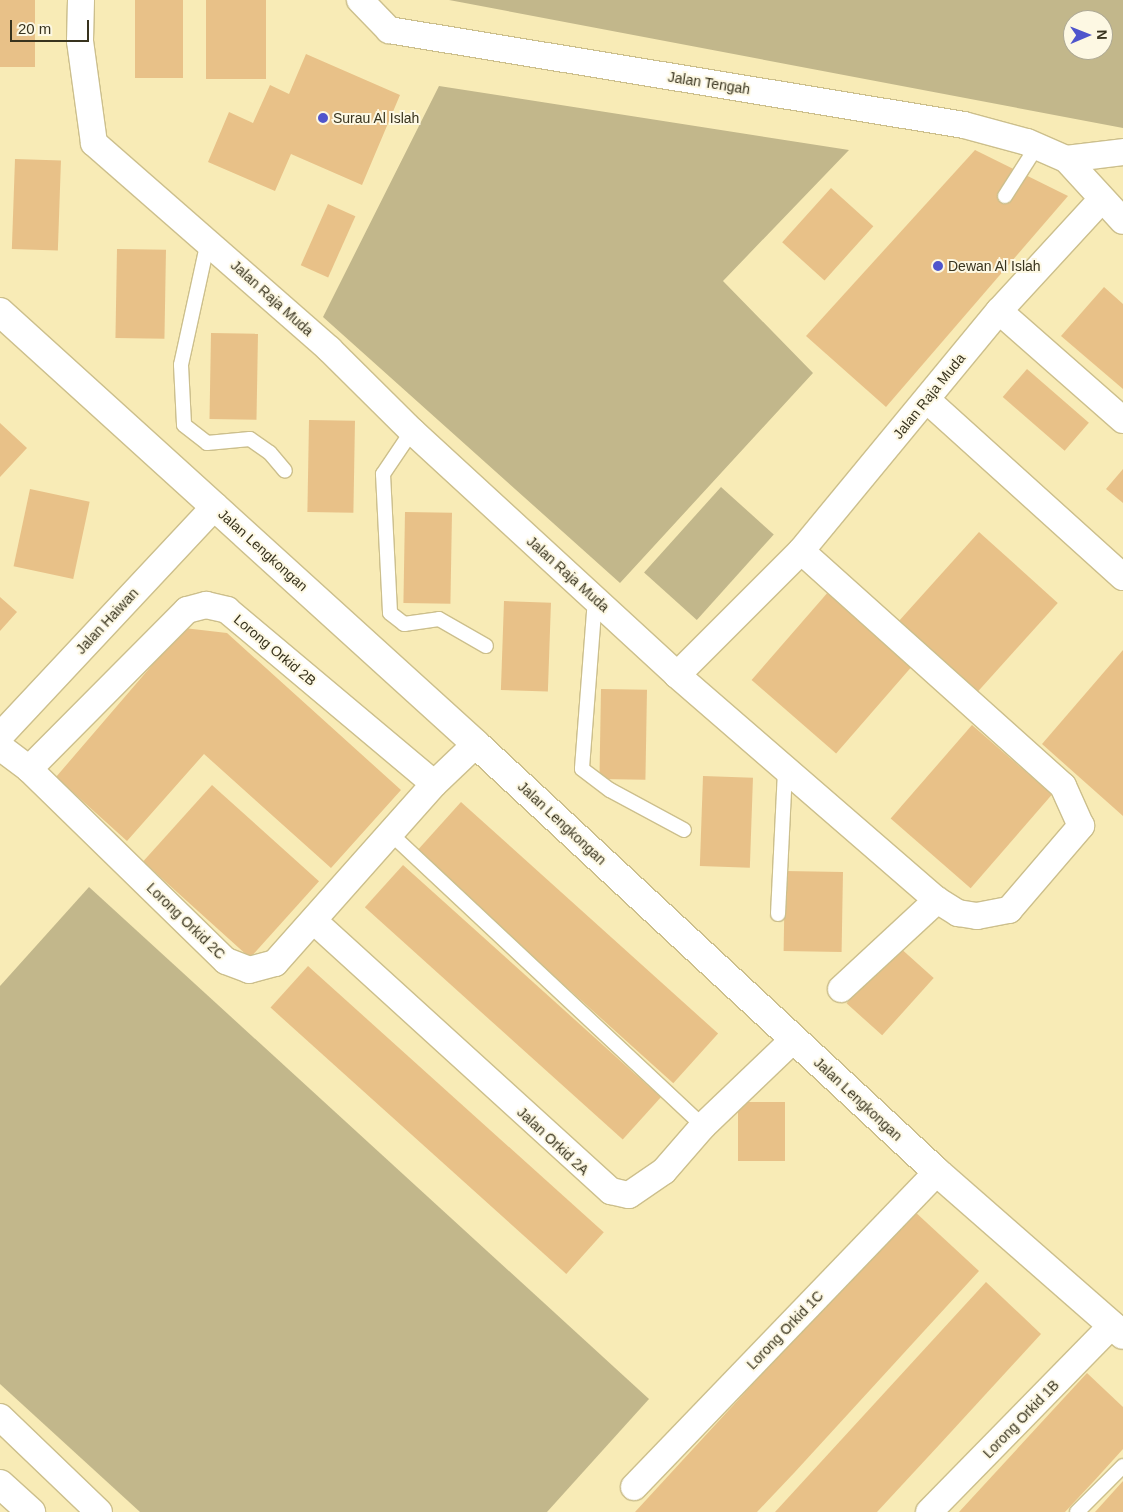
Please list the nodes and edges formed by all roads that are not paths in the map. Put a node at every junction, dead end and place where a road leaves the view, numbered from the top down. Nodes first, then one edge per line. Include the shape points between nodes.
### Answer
1 (81, 0) edge
2 (360, 0) edge
3 (1037, 146) junction
4 (1123, 152) edge
5 (1066, 158) junction
6 (1005, 196) dead end
7 (1101, 200) junction
8 (1123, 221) edge
9 (208, 241) junction
10 (0, 312) edge
11 (999, 312) junction
12 (927, 400) junction
13 (1123, 420) edge
14 (412, 431) junction
15 (285, 471) dead end
16 (214, 506) junction
17 (801, 551) junction
18 (1123, 577) edge
19 (595, 598) junction
20 (486, 646) dead end
21 (677, 675) junction
22 (0, 736) edge
23 (476, 744) junction
24 (0, 747) edge
25 (29, 769) junction
26 (785, 771) junction
27 (434, 784) junction
28 (684, 830) dead end
29 (390, 834) junction
30 (937, 900) junction
31 (778, 914) dead end
32 (315, 922) junction
33 (841, 989) dead end
34 (794, 1039) junction
35 (703, 1126) junction
36 (937, 1172) junction
37 (1117, 1330) edge
38 (0, 1417) edge
39 (1123, 1466) edge
40 (0, 1484) edge
41 (634, 1487) dead end
42 (31, 1512) edge
43 (99, 1512) edge
44 (929, 1512) edge
45 (1077, 1512) edge

1 - 9 street, Jalan Raja Muda via 80,41 94,143
2 - 3 street, Jalan Tengah via 389,30 964,125
3 - 5 street, Jalan Tengah
3 - 6 lane
4 - 5 street, Jalan Tengah
5 - 7 street, Jalan Tengah
7 - 8 street, Jalan Tengah
7 - 11 street, Jalan Raja Muda
9 - 14 street, Jalan Raja Muda via 329,349
9 - 15 lane via 181,365 184,424 207,443 250,439 270,453
10 - 16 street, Jalan Lengkongan
11 - 12 street, Jalan Raja Muda
11 - 13 street
12 - 17 street, Jalan Raja Muda
12 - 18 street
14 - 19 street, Jalan Raja Muda
14 - 20 lane via 383,474 390,613 404,624 439,620
16 - 22 street, Jalan Haiwan
16 - 23 street, Jalan Lengkongan
17 - 21 street, Jalan Raja Muda
17 - 30 street via 1063,786 1081,826 1009,910 977,916 958,913
19 - 21 street, Jalan Raja Muda
19 - 28 lane via 582,769 610,790
21 - 26 street
23 - 27 street, Lorong Orkid 2C
23 - 34 street, Jalan Lengkongan
24 - 25 street, Lorong Orkid 2C
25 - 27 street, Lorong Orkid 2B via 186,610 206,605 227,610
25 - 32 street, Lorong Orkid 2C via 226,961 249,970 275,963
26 - 30 street
26 - 31 lane
27 - 29 street, Lorong Orkid 2C
29 - 32 street, Lorong Orkid 2C
29 - 35 lane
30 - 33 street
32 - 35 street, Jalan Orkid 2A via 611,1191 630,1195 664,1171
34 - 35 street, Jalan Orkid 2A
34 - 36 street, Jalan Lengkongan
36 - 37 street, Jalan Lengkongan
36 - 41 street, Lorong Orkid 1C
37 - 44 street, Lorong Orkid 1B
38 - 43 street
39 - 45 lane
40 - 42 street

